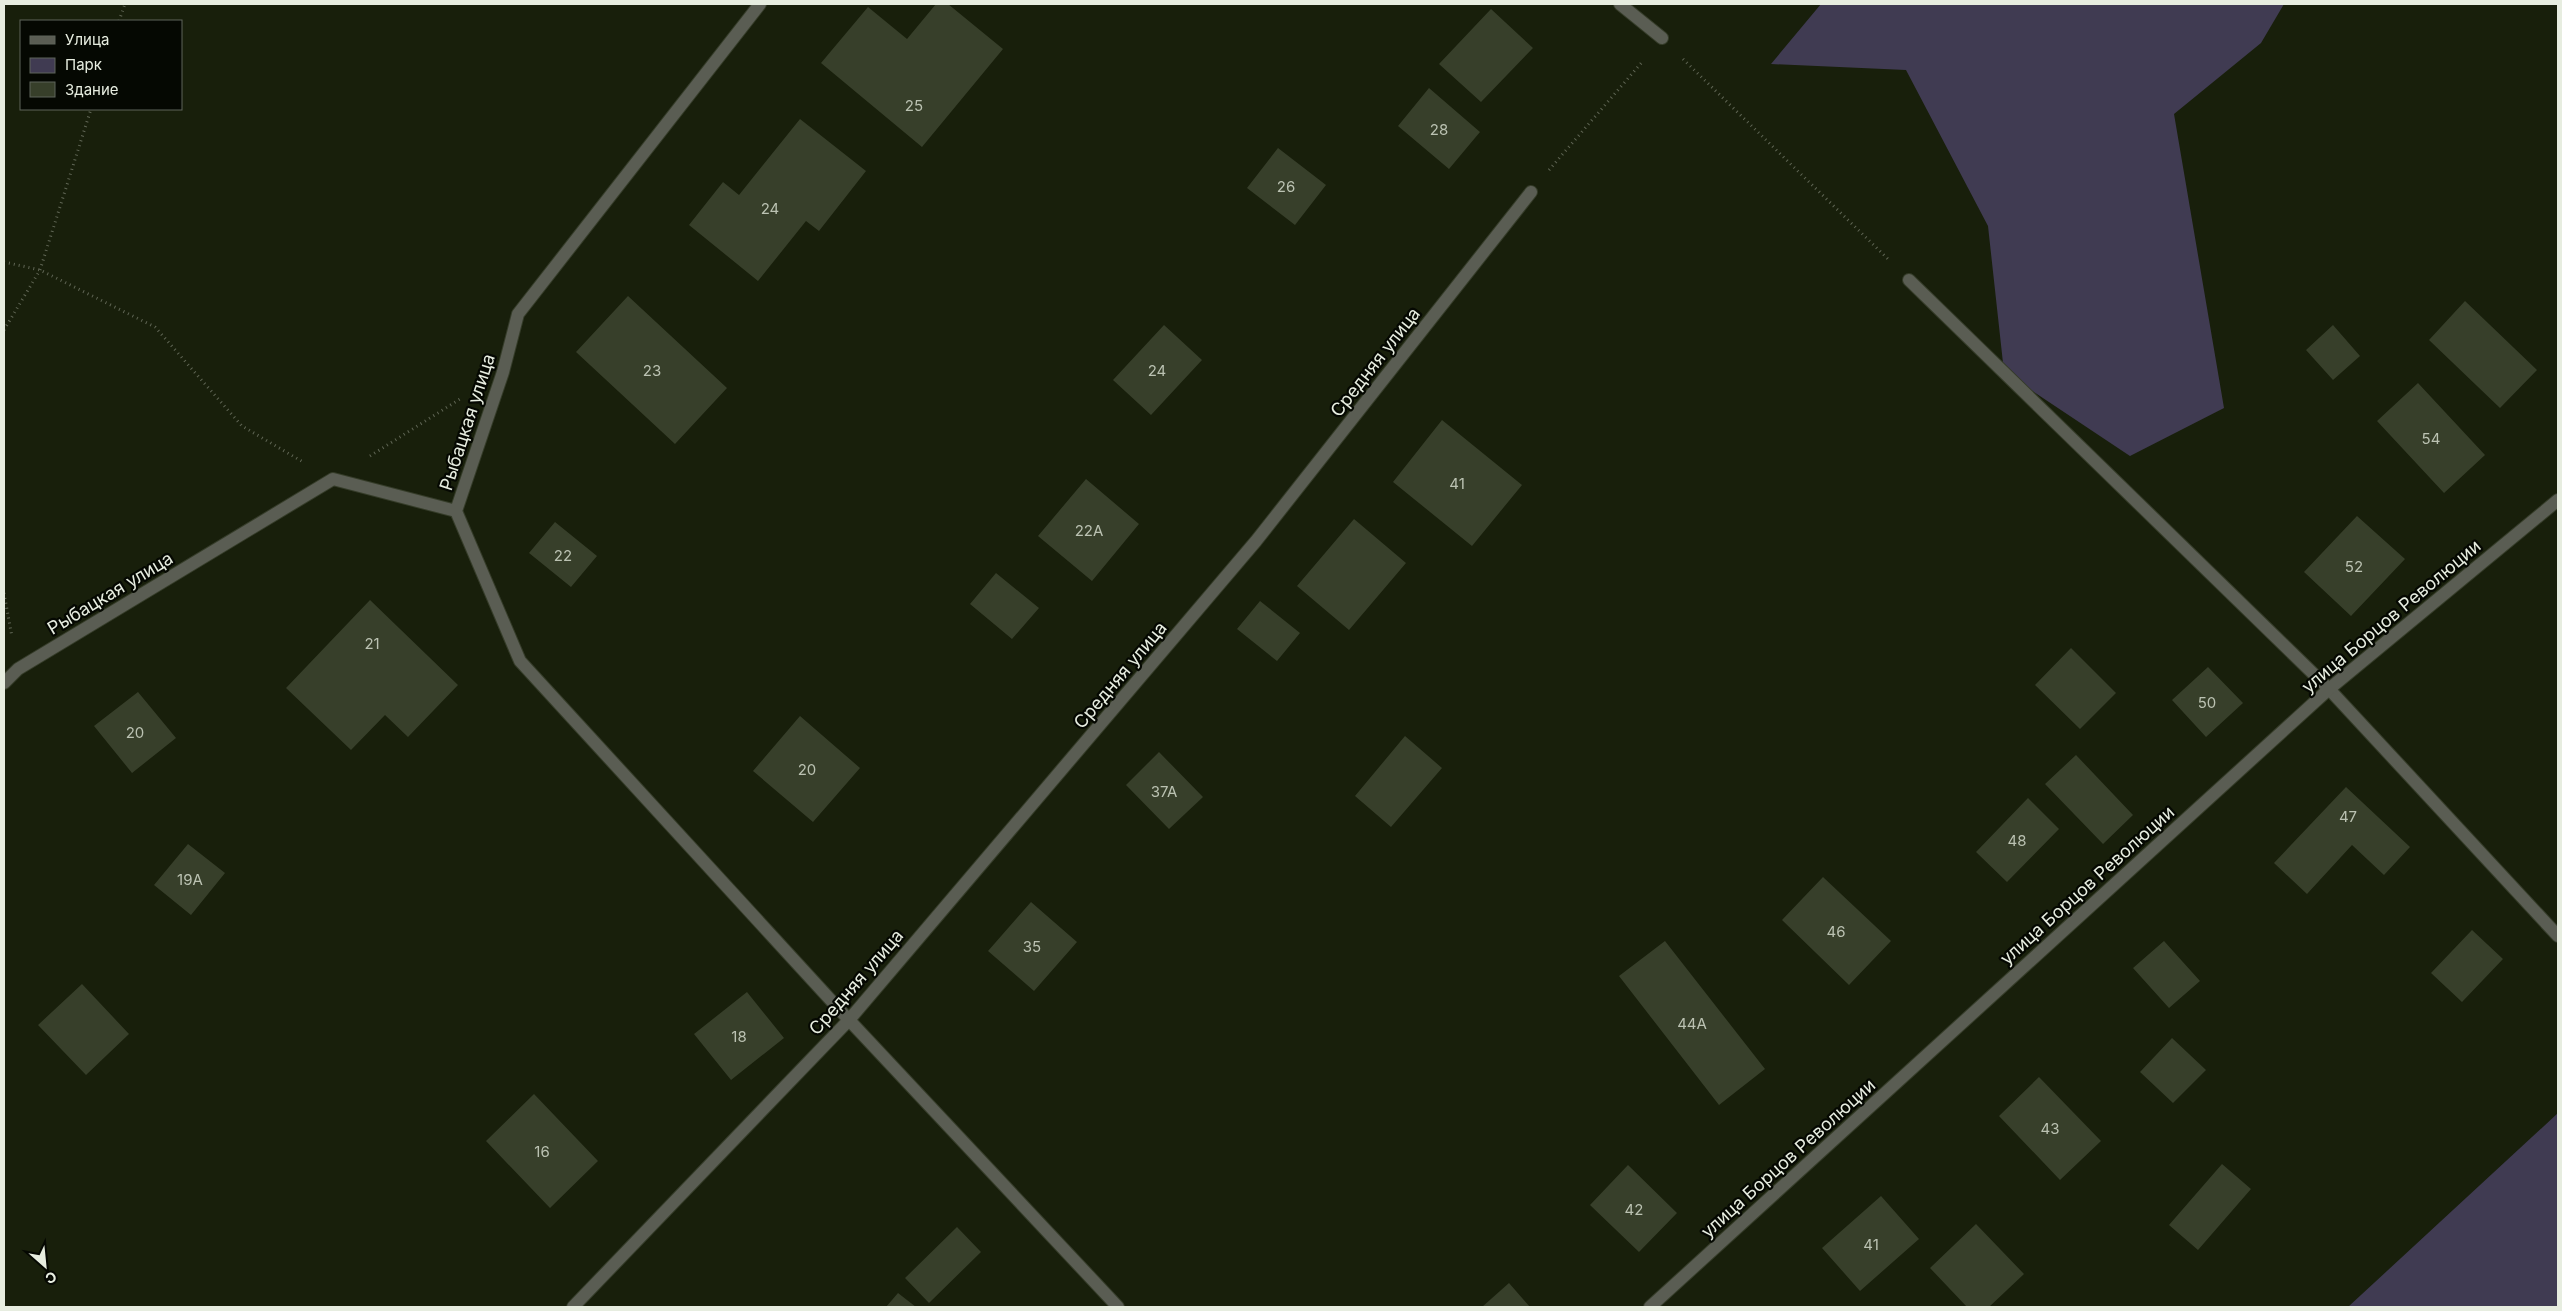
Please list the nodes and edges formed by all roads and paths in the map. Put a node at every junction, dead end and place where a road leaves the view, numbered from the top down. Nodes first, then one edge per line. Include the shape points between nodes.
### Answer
1 (125, 4) edge
2 (760, 4) edge
3 (1620, 4) edge
4 (119, 20) edge
5 (1662, 38) junction
6 (92, 110) edge
7 (1531, 192) joint
8 (4, 262) edge
9 (40, 270) junction
10 (1910, 280) joint
11 (4, 330) edge
12 (503, 372) junction
13 (333, 479) junction
14 (2558, 500) edge
15 (456, 511) junction
16 (4, 593) edge
17 (18, 668) junction
18 (4, 683) edge
19 (2329, 689) junction
20 (2558, 936) edge
21 (849, 1020) junction
22 (573, 1307) edge
23 (1118, 1307) edge
24 (1650, 1307) edge

1 - 4 path
2 - 12 street, Рыбацкая улица via 518,314
3 - 5 street
5 - 7 path
5 - 10 path
6 - 9 path
7 - 21 street, Средняя улица via 1256,541
8 - 9 path
9 - 11 path
9 - 13 path via 155,327 242,426
10 - 19 street
12 - 13 path
12 - 15 street, Рыбацкая улица
13 - 15 street, Рыбацкая улица
13 - 17 street, Рыбацкая улица
14 - 19 street, улица Борцов Революции
15 - 21 street via 520,661
16 - 17 path
17 - 18 street, Рыбацкая улица
19 - 20 street
19 - 24 street, улица Борцов Революции
21 - 22 street, Средняя улица
21 - 23 street

